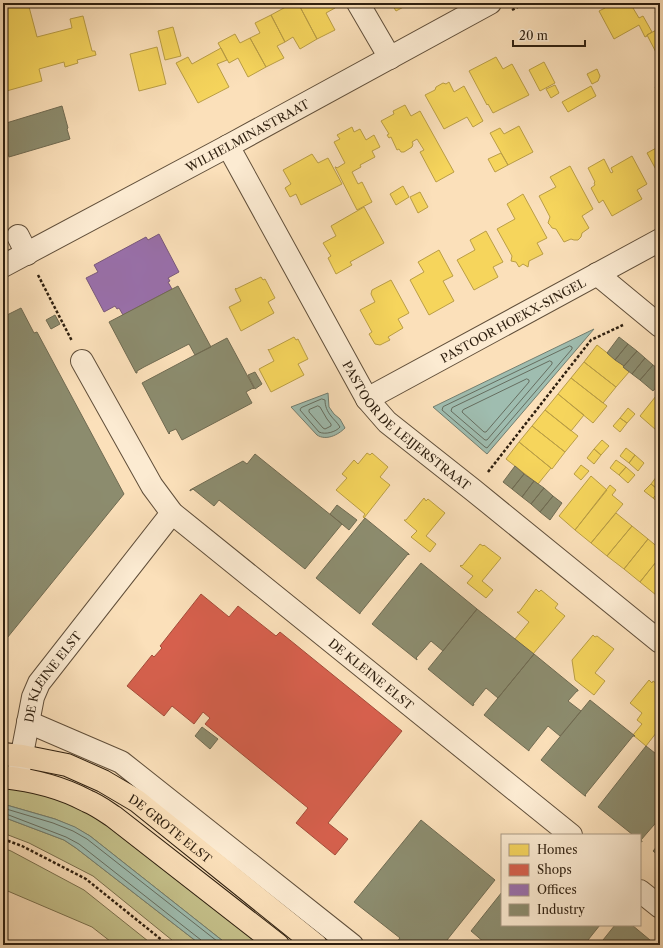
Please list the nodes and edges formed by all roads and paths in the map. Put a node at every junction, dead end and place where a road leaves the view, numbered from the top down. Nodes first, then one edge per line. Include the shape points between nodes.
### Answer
1 (358, 3) edge
2 (490, 3) edge
3 (390, 58) junction
4 (228, 146) junction
5 (660, 240) edge
6 (22, 245) junction
7 (3, 266) edge
8 (597, 274) junction
9 (652, 320) edge
10 (82, 362) joint
11 (367, 400) junction
12 (473, 490) junction
13 (172, 513) junction
14 (660, 642) edge
15 (28, 722) junction
16 (12, 755) edge
17 (10, 778) edge
18 (570, 834) edge
19 (3, 839) edge
20 (641, 892) edge
21 (660, 907) edge
22 (168, 945) edge
23 (278, 945) edge
24 (316, 945) edge
25 (352, 945) edge

1 - 3 street
2 - 3 street, WILHELMINASTRAAT
3 - 4 street, WILHELMINASTRAAT
4 - 6 street, WILHELMINASTRAAT
4 - 11 street, PASTOOR DE LEIJERSTRAAT
5 - 8 street, PASTOOR HOEKX-SINGEL
6 - 7 street, WILHELMINASTRAAT
6 - 10 path
8 - 9 street
8 - 11 street, PASTOOR HOEKX-SINGEL
9 - 12 path via 591,340
10 - 13 street, DE KLEINE ELST via 152,486
11 - 12 street, PASTOOR DE LEIJERSTRAAT via 387,422
12 - 14 street, PASTOOR DE LEIJERSTRAAT
13 - 15 street, DE KLEINE ELST via 39,683
13 - 18 street, DE KLEINE ELST
15 - 16 street, DE KLEINE ELST
15 - 25 street via 121,762
16 - 17 street, DE KLEINE ELST
16 - 24 main road, DE GROTE ELST via 66,764 103,781 137,801
17 - 23 main road, DE GROTE ELST via 53,786 86,800 114,816
19 - 22 path via 86,879
20 - 21 street

